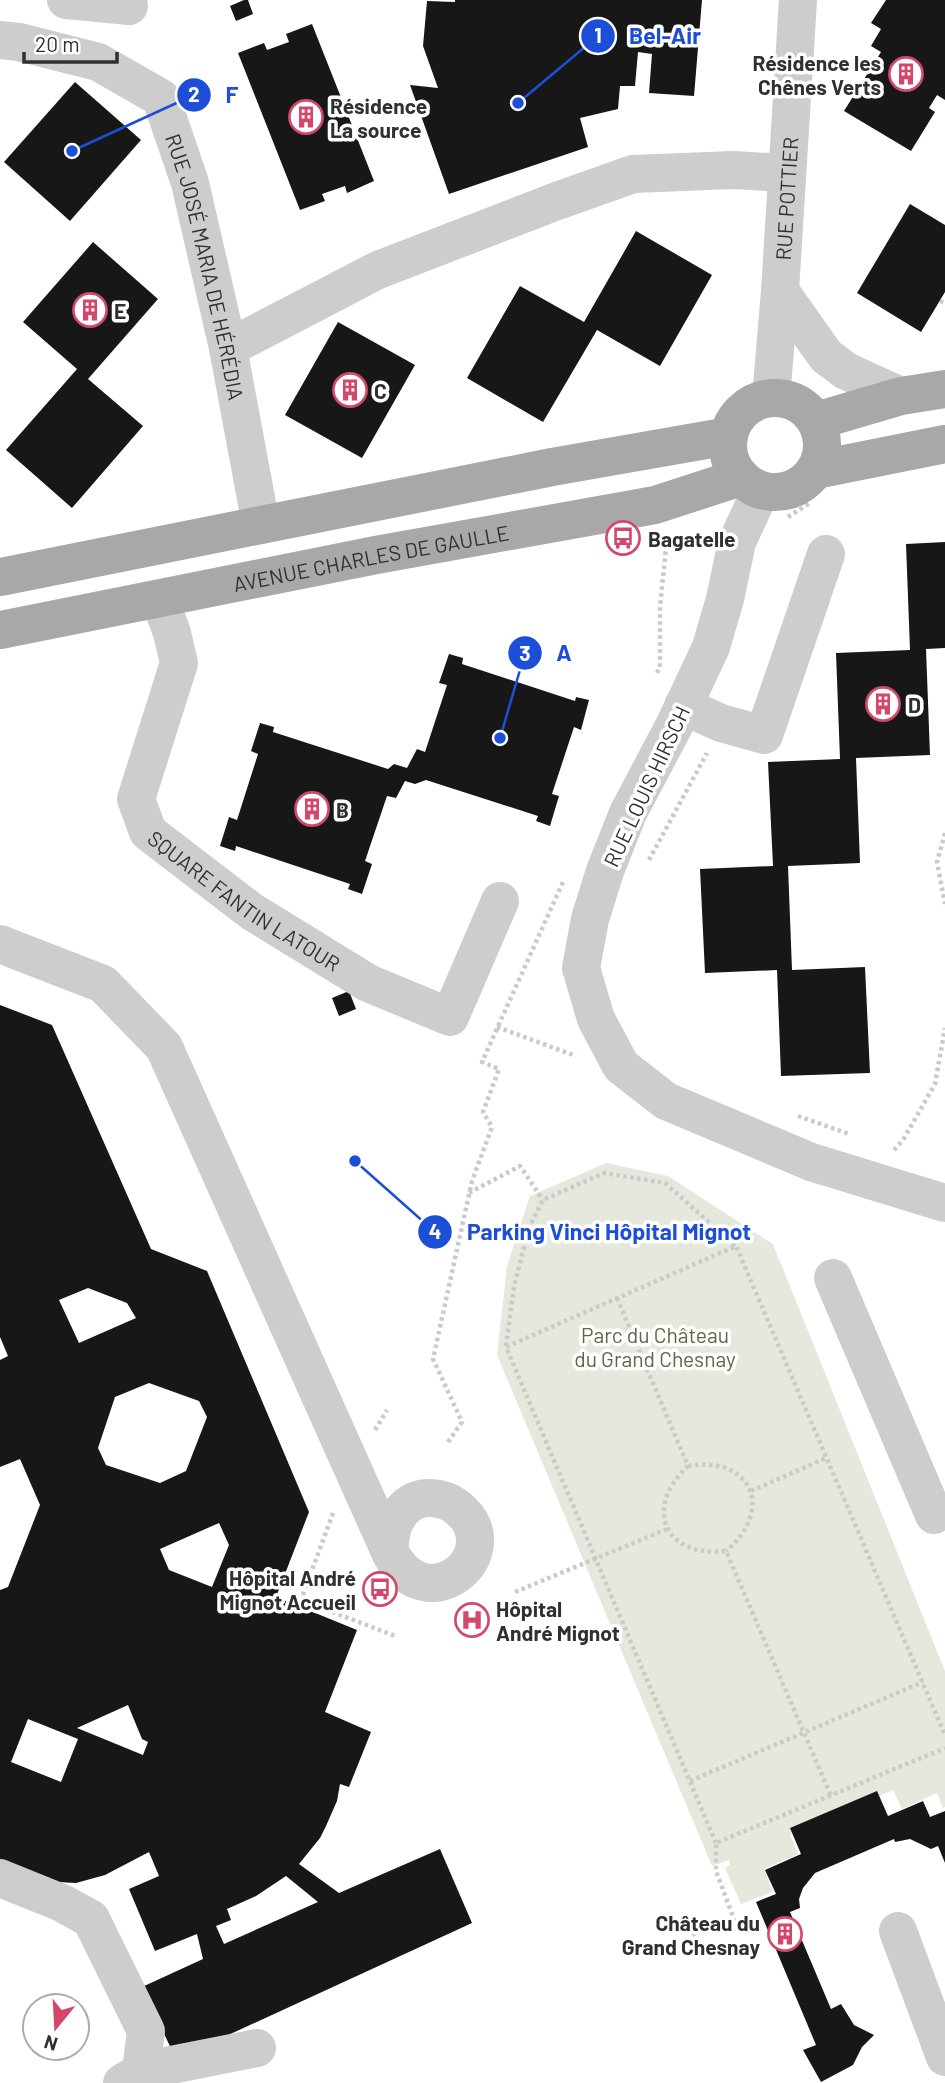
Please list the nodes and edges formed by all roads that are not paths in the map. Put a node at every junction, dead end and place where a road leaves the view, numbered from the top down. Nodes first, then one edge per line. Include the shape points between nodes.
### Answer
1 (66, 0) edge
2 (798, 0) edge
3 (129, 6) dead end
4 (0, 40) edge
5 (787, 173) junction
6 (780, 291) junction
7 (228, 348) junction
8 (945, 388) edge
9 (901, 396) junction
10 (771, 398) junction
11 (816, 421) junction
12 (729, 436) junction
13 (945, 444) edge
14 (815, 470) junction
15 (751, 483) junction
16 (261, 525) junction
17 (826, 554) dead end
18 (0, 577) edge
19 (160, 600) junction
20 (0, 630) edge
21 (683, 706) junction
22 (500, 901) dead end
23 (0, 944) edge
24 (945, 1203) edge
25 (833, 1278) dead end
26 (359, 1482) junction
27 (400, 1511) junction
28 (941, 1522) edge
29 (390, 1552) junction
30 (0, 1878) edge
31 (898, 1931) dead end
32 (257, 2048) dead end
33 (945, 2057) edge
34 (131, 2077) edge

1 - 3 street
2 - 5 street, RUE POTTIER
4 - 7 street, RUE JOSÉ MARIA DE HÉRÉDIA via 98,62 162,98 190,183
5 - 6 street, RUE POTTIER
5 - 7 street via 633,174 378,270
6 - 9 street via 826,356 846,371
6 - 10 street, RUE POTTIER
7 - 16 street, RUE JOSÉ MARIA DE HÉRÉDIA
8 - 9 main road
9 - 11 main road
10 - 11 main road via 797,403
10 - 12 main road via 743,410
11 - 14 main road via 822,446
12 - 15 main road via 730,458
12 - 16 main road
13 - 14 main road, AVENUE CHARLES DE GAULLE
14 - 15 main road, AVENUE CHARLES DE GAULLE via 791,489 776,492
15 - 19 main road, AVENUE CHARLES DE GAULLE
15 - 21 street, RUE LOUIS HIRSCH via 711,647
16 - 18 main road
17 - 21 street via 764,735
19 - 20 main road, AVENUE CHARLES DE GAULLE
19 - 22 street, SQUARE FANTIN LATOUR via 179,663 136,799 148,832 251,911 368,983 450,1017
21 - 24 street, RUE LOUIS HIRSCH via 628,813 590,919 581,968 608,1043 621,1066 666,1101 811,1162
23 - 26 street via 103,984 164,1047
25 - 28 street
26 - 27 street
26 - 29 street
27 - 29 street via 389,1536
27 - 29 street via 424,1499 451,1502 470,1521 474,1548 461,1572 434,1583 407,1576
30 - 34 street via 91,1919 146,2031
31 - 33 street
32 - 34 street

